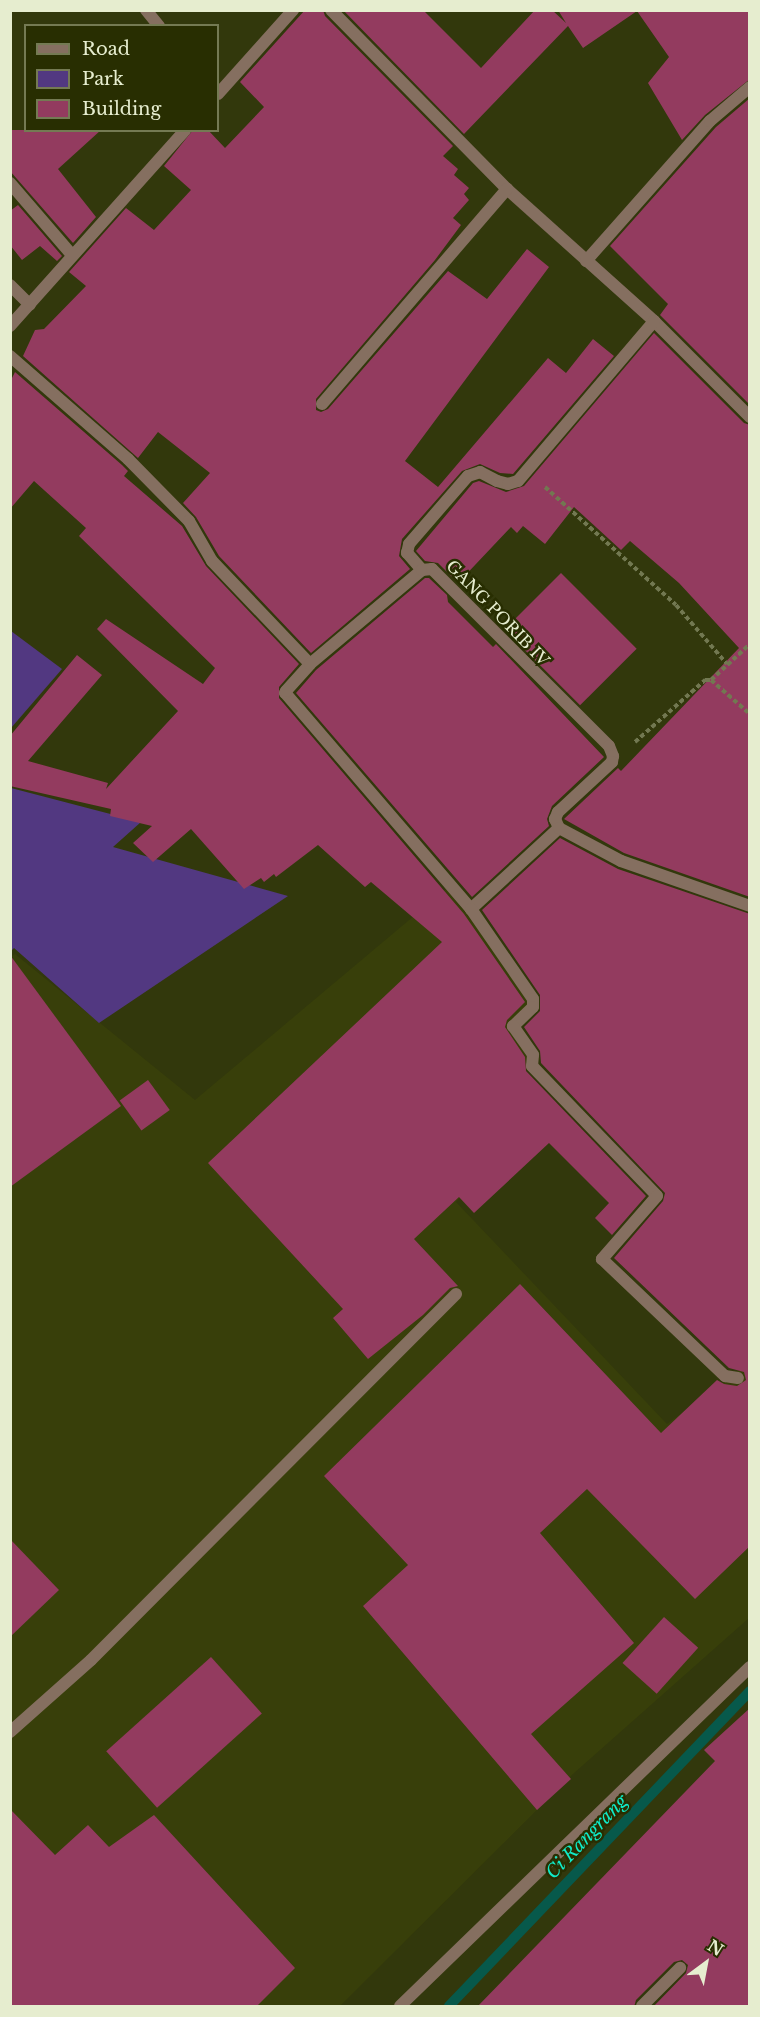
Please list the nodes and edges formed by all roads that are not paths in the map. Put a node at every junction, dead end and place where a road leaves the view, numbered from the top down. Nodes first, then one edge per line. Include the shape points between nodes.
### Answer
1 (146, 10) edge
2 (293, 10) edge
3 (331, 10) edge
4 (157, 24) edge
5 (750, 87) edge
6 (219, 93) edge
7 (183, 132) edge
8 (10, 183) edge
9 (507, 189) junction
10 (72, 255) junction
11 (586, 261) junction
12 (10, 285) edge
13 (30, 305) junction
14 (654, 321) junction
15 (10, 326) edge
16 (10, 356) edge
17 (322, 404) dead end
18 (750, 417) edge
19 (422, 570) junction
20 (310, 664) junction
21 (559, 828) junction
22 (750, 906) edge
23 (471, 909) junction
24 (456, 1294) dead end
25 (738, 1378) dead end
26 (750, 1667) edge
27 (10, 1732) edge
28 (680, 1968) dead end
29 (400, 2007) edge
30 (642, 2007) edge

1 - 4 street
2 - 6 street
3 - 9 street
5 - 11 street via 710,121
7 - 10 street
8 - 10 street
9 - 11 street
9 - 17 street
10 - 13 street
11 - 14 street
12 - 13 street
13 - 15 street
14 - 18 street
14 - 19 street via 518,482 508,484 480,472 468,476 409,544 407,553
16 - 20 street via 128,459 189,521 212,561
19 - 20 street, GANG PORIB IV
19 - 21 street, GANG PORIB IV via 432,569 609,746 612,762 558,812 555,819
20 - 23 street, GANG PORIB IV via 285,693
21 - 22 street via 621,861
21 - 23 street
23 - 25 street via 533,999 534,1006 512,1029 533,1055 532,1066 657,1196 602,1259 725,1376
24 - 27 street via 91,1660
26 - 29 street
28 - 30 street

